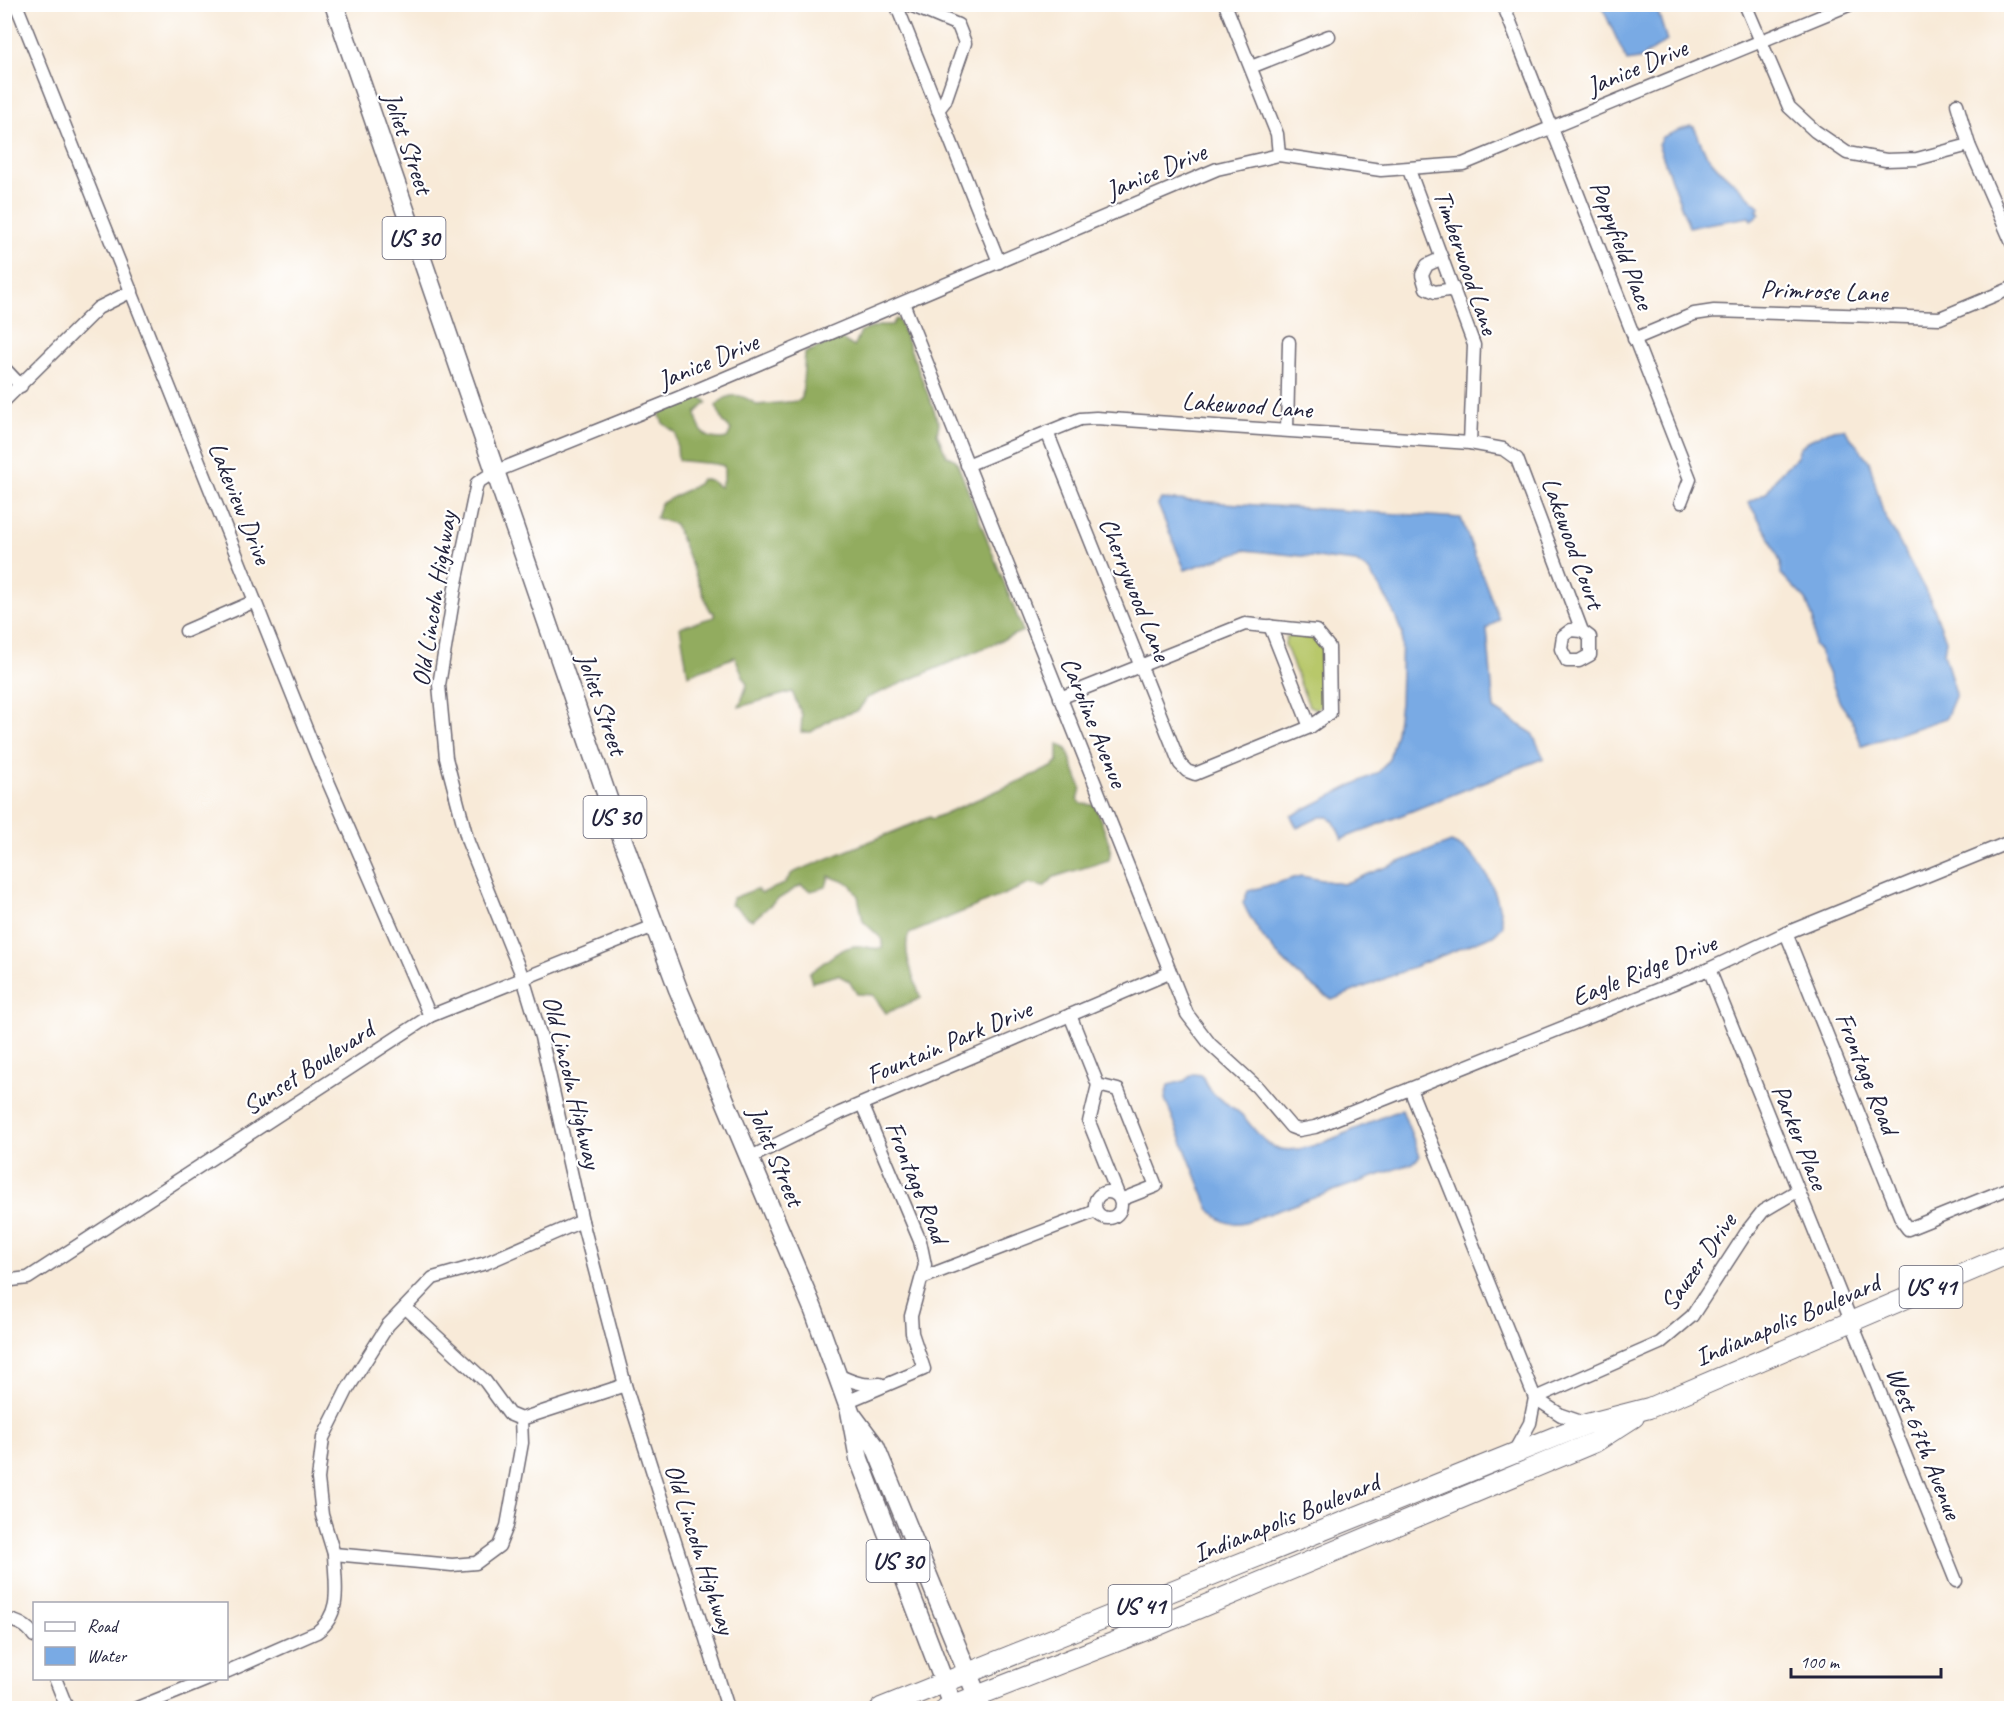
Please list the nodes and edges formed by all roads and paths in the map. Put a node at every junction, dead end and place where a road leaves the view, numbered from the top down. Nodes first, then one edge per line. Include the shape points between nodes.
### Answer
1 (16, 4) edge
2 (334, 4) edge
3 (896, 4) edge
4 (908, 4) edge
5 (1225, 4) edge
6 (1503, 4) edge
7 (1745, 4) edge
8 (1851, 4) edge
9 (1329, 36) dead end
10 (1759, 42) junction
11 (1251, 67) junction
12 (1957, 104) dead end
13 (938, 110) junction
14 (1552, 127) junction
15 (1969, 145) junction
16 (1279, 155) junction
17 (1409, 170) junction
18 (2012, 243) edge
19 (1442, 258) junction
20 (999, 262) junction
21 (2012, 288) edge
22 (1454, 289) junction
23 (132, 291) junction
24 (903, 303) junction
25 (1634, 339) junction
26 (1289, 342) dead end
27 (4, 368) edge
28 (21, 386) junction
29 (4, 400) edge
30 (1287, 430) junction
31 (1047, 432) junction
32 (1470, 443) junction
33 (967, 465) junction
34 (1523, 471) joint
35 (494, 472) junction
36 (1681, 502) dead end
37 (255, 601) junction
38 (1270, 626) junction
39 (186, 631) dead end
40 (1582, 631) dead end
41 (1141, 666) junction
42 (1060, 698) junction
43 (1310, 727) junction
44 (2012, 841) edge
45 (654, 926) junction
46 (1786, 933) junction
47 (1709, 969) junction
48 (1169, 973) junction
49 (523, 978) junction
50 (1070, 1015) junction
51 (430, 1016) junction
52 (1098, 1085) junction
53 (1410, 1089) junction
54 (862, 1104) junction
55 (1291, 1127) joint
56 (749, 1158) junction
57 (2012, 1187) edge
58 (1797, 1191) junction
59 (1119, 1199) junction
60 (1095, 1210) junction
61 (582, 1221) junction
62 (2012, 1253) edge
63 (922, 1278) junction
64 (4, 1281) edge
65 (405, 1306) junction
66 (1851, 1321) junction
67 (837, 1374) junction
68 (890, 1383) junction
69 (625, 1385) junction
70 (1535, 1398) junction
71 (848, 1407) junction
72 (1649, 1408) junction
73 (521, 1419) junction
74 (1587, 1424) junction
75 (1512, 1456) junction
76 (333, 1554) junction
77 (1956, 1581) dead end
78 (4, 1619) edge
79 (33, 1634) edge
80 (228, 1671) edge
81 (968, 1674) junction
82 (56, 1680) edge
83 (206, 1680) edge
84 (944, 1683) junction
85 (980, 1702) edge
86 (67, 1708) edge
87 (137, 1708) edge
88 (728, 1708) edge
89 (881, 1708) edge
90 (951, 1708) edge

1 - 23 street, Lakeview Drive
2 - 35 main road, Joliet Street / US 30
3 - 13 street
4 - 13 street via 958,26 963,34 965,43 945,101
5 - 11 street
6 - 14 street, Poppyfield Place
7 - 10 street
8 - 10 street, Janice Drive
9 - 11 street
10 - 14 street, Janice Drive
10 - 15 street via 1789,107 1847,153 1886,160 1917,159
11 - 16 street via 1277,134
12 - 15 street
13 - 20 street
14 - 17 street, Janice Drive via 1462,164
14 - 25 street, Poppyfield Place
15 - 18 street
16 - 17 street, Janice Drive via 1381,170
16 - 20 street, Janice Drive via 1217,169
17 - 19 street, Timberwood Lane
19 - 22 street, Timberwood Lane
19 - 22 street via 1427,265 1422,274 1426,288 1435,292
20 - 24 street, Janice Drive
21 - 25 street, Primrose Lane via 1940,318 1714,311 1694,314
22 - 32 street, Timberwood Lane via 1474,345
23 - 28 street via 98,308
23 - 37 street, Lakeview Drive
24 - 33 street, Caroline Avenue
24 - 35 street, Janice Drive
25 - 36 street, Poppyfield Place via 1690,479
26 - 30 street
27 - 28 street
28 - 29 street
30 - 31 street, Lakewood Lane via 1080,418
30 - 32 street, Lakewood Lane
31 - 33 street, Lakewood Lane
31 - 41 street, Cherrywood Lane
32 - 34 street, Lakewood Lane via 1503,449 1517,459
33 - 42 street, Caroline Avenue
34 - 40 street, Lakewood Court
35 - 45 main road, Joliet Street / US 30
35 - 49 street, Old Lincoln Highway via 477,483 474,490 439,685 446,758 468,842
37 - 39 street
37 - 51 street, Lakeview Drive via 317,756
38 - 41 street via 1245,624
38 - 43 street
38 - 43 street via 1316,631 1329,647 1330,713
41 - 42 street
41 - 43 street, Cherrywood Lane via 1180,764 1195,774
42 - 48 street, Caroline Avenue
44 - 46 street, Eagle Ridge Drive
45 - 49 street, Sunset Boulevard
45 - 56 main road, Joliet Street / US 30
46 - 47 street, Eagle Ridge Drive
46 - 57 street, Frontage Road via 1908,1229
47 - 53 street, Eagle Ridge Drive
47 - 58 street, Parker Place
48 - 50 street, Fountain Park Drive
48 - 55 street, Caroline Avenue via 1187,1014 1204,1037 1257,1087
49 - 51 street, Sunset Boulevard
49 - 61 street, Old Lincoln Highway via 541,1037
50 - 52 street
50 - 54 street, Fountain Park Drive
51 - 64 street, Sunset Boulevard via 28,1278
52 - 59 street via 1089,1122
52 - 59 street via 1118,1090 1156,1186
53 - 55 street, Eagle Ridge Drive via 1315,1127
53 - 70 street
54 - 56 street, Fountain Park Drive
54 - 63 street, Frontage Road via 920,1241 926,1265
56 - 67 main road, Joliet Street / US 30
58 - 66 street, Parker Place
58 - 70 street, Sauzer Drive via 1756,1219 1692,1316 1678,1330 1660,1343
59 - 60 street via 1108,1192 1100,1194
59 - 60 street via 1121,1209 1113,1218 1101,1217
60 - 63 street
61 - 65 street via 486,1263 433,1278
61 - 69 street, Old Lincoln Highway
62 - 66 highway, Indianapolis Boulevard / US 41
63 - 68 street, Frontage Road via 911,1316 912,1333 924,1369
65 - 73 street via 485,1381 509,1414
65 - 76 street via 346,1390 323,1438 318,1479 322,1515
66 - 72 highway, Indianapolis Boulevard / US 41
66 - 77 street, West 67th Avenue
67 - 68 street via 866,1386
67 - 71 main road, Joliet Street / US 30
68 - 71 street, Frontage Road
69 - 73 street
69 - 88 street, Old Lincoln Highway
70 - 74 street via 1561,1415
70 - 75 street via 1530,1423
71 - 81 main road, US 30 via 875,1446
71 - 84 main road, US 30 via 858,1459
72 - 74 highway, Indianapolis Boulevard / US 41
72 - 85 highway, Indianapolis Boulevard / US 41 via 1595,1442
73 - 76 street via 522,1443 507,1526 499,1546 476,1563 452,1565
74 - 75 highway, Indianapolis Boulevard / US 41
75 - 81 highway, Indianapolis Boulevard / US 41
76 - 80 street via 336,1600 331,1623
78 - 79 street via 16,1621
81 - 84 highway, Indianapolis Boulevard / US 41
81 - 85 main road, US 30
82 - 86 street
83 - 87 street
84 - 89 highway, US 41
84 - 90 main road, US 30
85 - 90 highway, US 41

